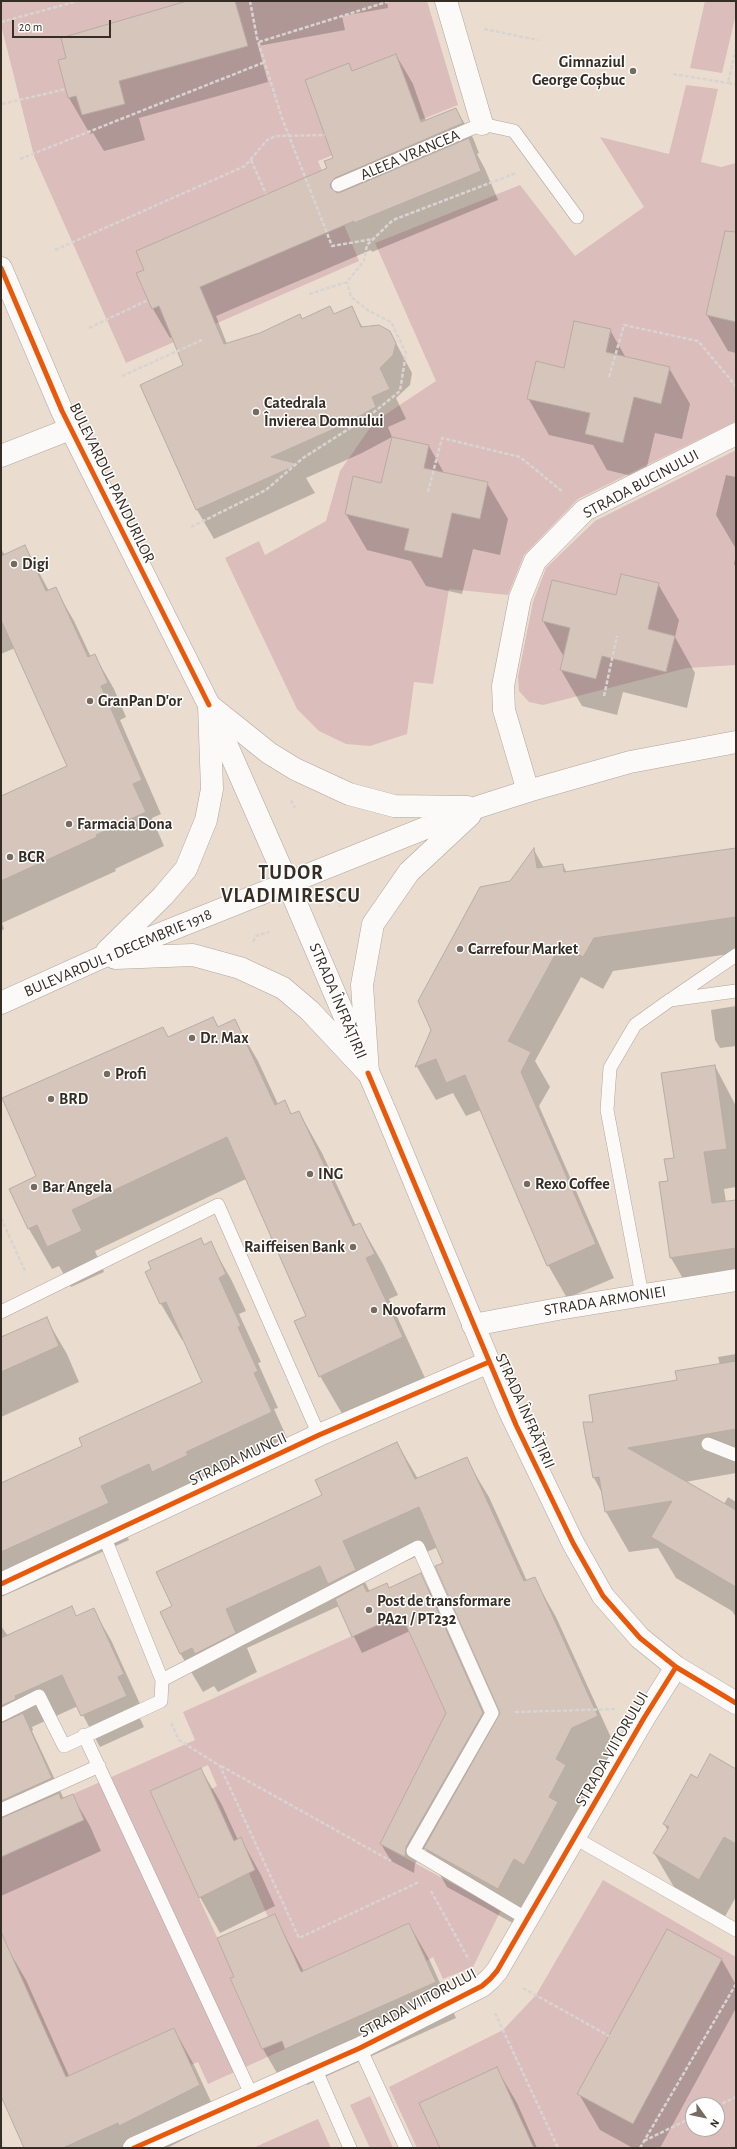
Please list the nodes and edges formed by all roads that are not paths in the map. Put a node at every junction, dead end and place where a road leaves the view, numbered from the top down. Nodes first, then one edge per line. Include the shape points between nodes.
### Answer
1 (446, 1) edge
2 (482, 124) junction
3 (338, 185) dead end
4 (578, 217) dead end
5 (1, 268) edge
6 (70, 429) junction
7 (736, 434) edge
8 (1, 456) edge
9 (209, 705) junction
10 (736, 742) edge
11 (528, 791) junction
12 (478, 807) junction
13 (287, 882) junction
14 (736, 955) edge
15 (100, 958) junction
16 (736, 991) edge
17 (670, 1000) junction
18 (1, 1003) edge
19 (368, 1073) junction
20 (736, 1280) edge
21 (642, 1295) junction
22 (1, 1312) edge
23 (473, 1325) junction
24 (489, 1362) junction
25 (319, 1435) junction
26 (708, 1444) dead end
27 (736, 1455) edge
28 (104, 1536) junction
29 (1, 1584) edge
30 (676, 1667) junction
31 (162, 1680) junction
32 (736, 1703) edge
33 (1, 1715) edge
34 (84, 1735) junction
35 (99, 1766) junction
36 (1, 1810) edge
37 (575, 1838) junction
38 (527, 1919) junction
39 (736, 1930) edge
40 (360, 2048) junction
41 (315, 2068) junction
42 (252, 2096) junction
43 (134, 2148) edge
44 (350, 2148) edge
45 (406, 2148) edge

1 - 2 street
2 - 3 lane, ALEEA VRANCEA
2 - 4 lane via 514,131
5 - 6 street, BULEVARDUL PANDURILOR
6 - 8 street
6 - 9 street, BULEVARDUL PANDURILOR
7 - 11 street, STRADA BUCINULUI via 585,510 535,561 520,598 503,686 504,710
9 - 12 street via 268,754 349,794 394,806
9 - 13 street, BULEVARDUL PANDURILOR
9 - 15 street via 212,789 206,820 186,869 163,896
10 - 11 street, BULEVARDUL 1 DECEMBRIE 1918 via 630,762
11 - 12 street, BULEVARDUL 1 DECEMBRIE 1918
12 - 13 street, BULEVARDUL 1 DECEMBRIE 1918
12 - 19 street via 409,872 373,924 362,985
13 - 15 street, BULEVARDUL 1 DECEMBRIE 1918
13 - 19 street, STRADA ÎNFRĂȚIRII
14 - 17 lane
15 - 18 street, BULEVARDUL 1 DECEMBRIE 1918
15 - 19 street via 193,955 240,968 283,988 310,1011
16 - 17 lane
17 - 21 lane via 635,1025 610,1068 607,1110
19 - 23 street, STRADA ÎNFRĂȚIRII
20 - 21 street, STRADA ARMONIEI
21 - 23 street, STRADA ARMONIEI
22 - 25 lane via 218,1205
23 - 24 street, STRADA ÎNFRĂȚIRII
24 - 25 street, STRADA MUNCII
24 - 30 street, STRADA ÎNFRĂȚIRII via 516,1425 573,1543 603,1596 640,1638
25 - 28 street, STRADA MUNCII
26 - 27 lane
28 - 29 street, STRADA MUNCII
28 - 31 lane
30 - 32 street, STRADA ÎNFRĂȚIRII
30 - 37 street, STRADA VIITORULUI
31 - 34 lane via 161,1701
31 - 38 lane via 418,1547 492,1713 413,1851
33 - 34 lane via 39,1696 64,1746
34 - 35 lane
35 - 36 lane
35 - 42 lane
37 - 38 street, STRADA VIITORULUI
37 - 39 lane
38 - 40 street, STRADA VIITORULUI via 497,1970 482,1986
40 - 41 street, STRADA VIITORULUI
40 - 45 lane
41 - 42 street, STRADA VIITORULUI
41 - 44 lane
42 - 43 street, STRADA VIITORULUI

